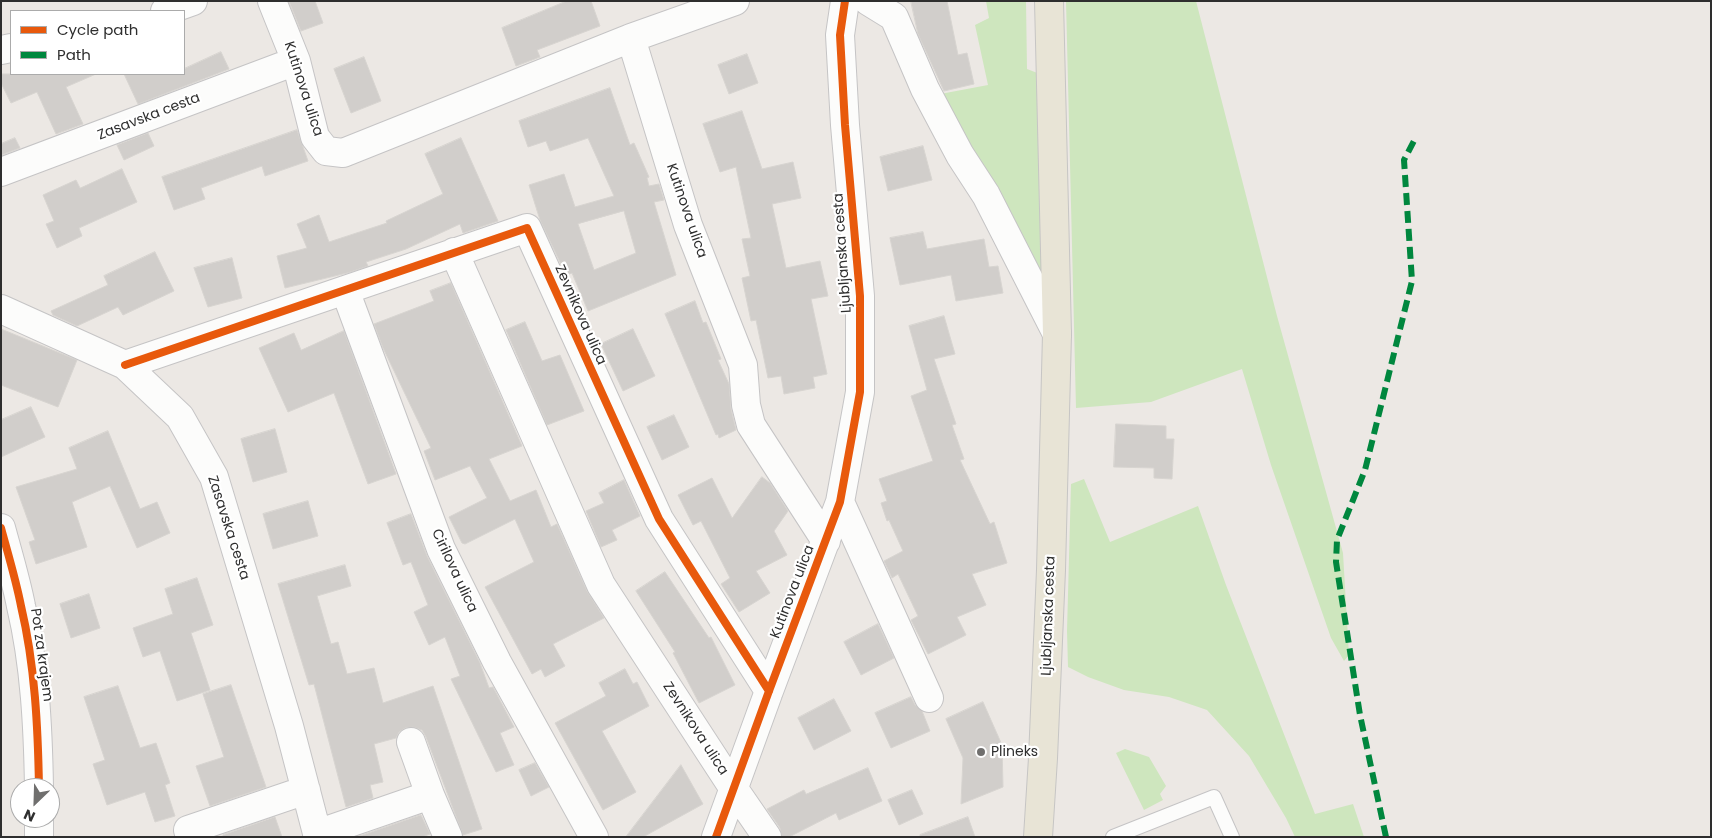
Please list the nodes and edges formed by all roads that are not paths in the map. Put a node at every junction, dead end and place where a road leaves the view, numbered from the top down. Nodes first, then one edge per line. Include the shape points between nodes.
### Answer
1 (193, 1) edge
2 (272, 1) edge
3 (735, 1) edge
4 (845, 1) edge
5 (868, 1) edge
6 (1049, 1) edge
7 (168, 10) edge
8 (631, 38) junction
9 (296, 62) junction
10 (1, 172) edge
11 (454, 252) junction
12 (345, 290) junction
13 (1, 309) edge
14 (1057, 334) junction
15 (125, 365) junction
16 (840, 502) junction
17 (1, 528) edge
18 (826, 541) junction
19 (769, 691) junction
20 (929, 698) dead end
21 (411, 742) dead end
22 (39, 778) edge
23 (734, 789) junction
24 (306, 790) junction
25 (430, 795) junction
26 (318, 835) edge
27 (190, 837) edge
28 (448, 837) edge
29 (594, 837) edge
30 (716, 837) edge
31 (767, 837) edge
32 (1038, 837) edge
33 (1113, 837) edge
34 (1232, 837) edge

1 - 7 street
2 - 9 street, Kutinova ulica
3 - 8 street, Kutinova ulica
4 - 16 street, Ljubljanska cesta via 840,35 860,296 860,392
5 - 14 street, Ljubljanska cesta via 894,17 925,89 986,196
6 - 14 main road, Ljubljanska cesta
8 - 9 street, Kutinova ulica via 343,153 326,150 315,137
8 - 18 street, Kutinova ulica via 688,225 743,365 751,425
9 - 10 street, Zasavska cesta
11 - 12 street, Zevnikova ulica
11 - 19 street, Zevnikova ulica via 527,228 659,518
11 - 23 street, Zevnikova ulica via 601,585
12 - 15 street, Zevnikova ulica
12 - 29 street, Cirilova ulica via 441,548 497,662
13 - 15 street, Zasavska cesta
14 - 32 main road, Ljubljanska cesta via 1051,580
15 - 24 street, Zasavska cesta via 180,417 214,477
16 - 18 street, Kutinova ulica
16 - 20 street
17 - 22 street, Pot za krajem via 29,646
18 - 19 street, Kutinova ulica
19 - 23 street, Zevnikova ulica
21 - 25 street
23 - 30 street
23 - 31 street
24 - 26 street, Zasavska cesta
24 - 27 street via 188,830
25 - 26 street
25 - 28 street
33 - 34 lane via 1214,797

